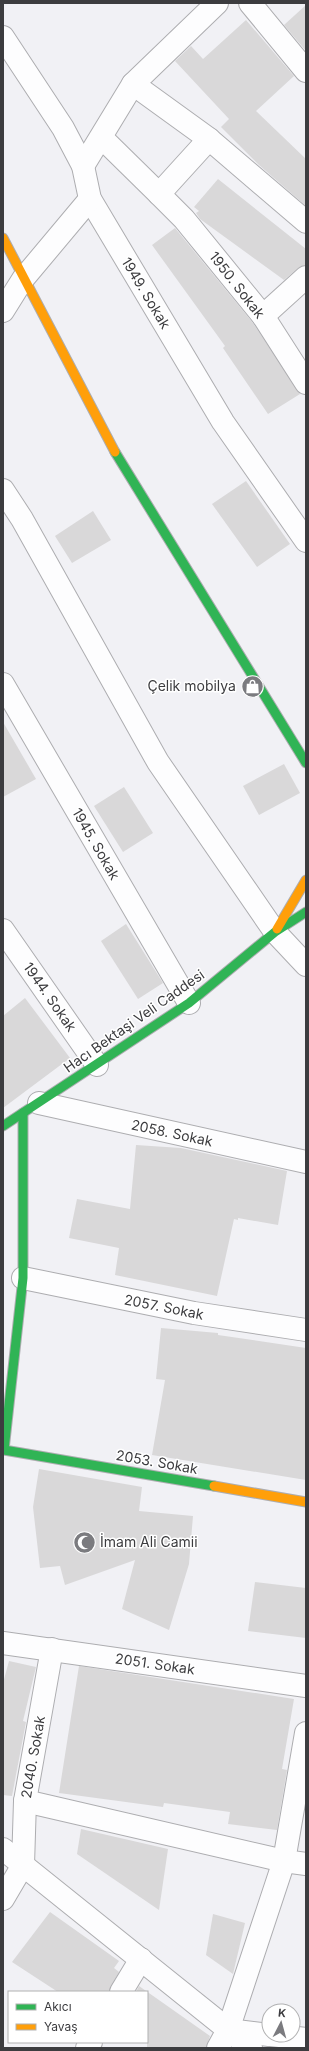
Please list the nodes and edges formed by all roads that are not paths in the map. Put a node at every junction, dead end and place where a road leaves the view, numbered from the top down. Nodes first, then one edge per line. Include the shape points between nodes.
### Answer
1 (217, 3) edge
2 (250, 3) edge
3 (3, 37) edge
4 (306, 71) edge
5 (133, 84) junction
6 (102, 138) junction
7 (209, 139) junction
8 (83, 166) junction
9 (159, 194) junction
10 (90, 199) junction
11 (306, 222) edge
12 (3, 238) edge
13 (306, 277) edge
14 (23, 279) junction
15 (3, 311) edge
16 (262, 316) junction
17 (306, 383) edge
18 (3, 490) edge
19 (306, 541) edge
20 (3, 684) edge
21 (306, 763) edge
22 (306, 880) edge
23 (306, 912) edge
24 (3, 930) edge
25 (275, 932) junction
26 (306, 965) edge
27 (189, 1003) junction
28 (97, 1065) junction
29 (15, 1117) edge
30 (306, 1162) edge
31 (23, 1278) junction
32 (306, 1330) edge
33 (4, 1450) edge
34 (306, 1502) edge
35 (3, 1643) edge
36 (52, 1649) junction
37 (306, 1686) edge
38 (306, 1733) edge
39 (25, 1801) junction
40 (3, 1849) edge
41 (284, 1861) junction
42 (306, 1864) edge
43 (23, 1865) junction
44 (3, 1899) edge
45 (141, 1960) junction
46 (122, 1991) edge
47 (261, 2036) edge
48 (223, 2039) edge
49 (251, 2048) edge

1 - 5 street
2 - 4 street
3 - 8 street, 1949. Sokak via 64,128
5 - 6 street
5 - 7 street
6 - 8 street
6 - 9 street, 1950. Sokak
7 - 9 street
7 - 11 street
8 - 10 street, 1949. Sokak
9 - 16 street, 1950. Sokak via 184,219
10 - 14 street
10 - 19 street, 1949. Sokak via 223,422
12 - 14 street
13 - 16 street
14 - 15 street
14 - 21 street via 123,467
16 - 17 street, 1950. Sokak
18 - 25 street via 22,519 158,762
20 - 27 street, 1945. Sokak
22 - 25 street, Hacı Bektaşi Veli Caddesi
23 - 25 street, Hacı Bektaşi Veli Caddesi
24 - 28 street, 1944. Sokak
25 - 26 street
25 - 27 street, Hacı Bektaşi Veli Caddesi
27 - 28 street, Hacı Bektaşi Veli Caddesi
28 - 29 street, Hacı Bektaşi Veli Caddesi
29 - 30 street, 2058. Sokak
29 - 31 street
31 - 32 street, 2057. Sokak via 194,1313
31 - 33 street
33 - 34 street, 2053. Sokak
35 - 36 street, 2051. Sokak
36 - 37 street, 2051. Sokak
36 - 39 street, 2040. Sokak
38 - 41 street
39 - 41 street
39 - 43 street, 2040. Sokak
40 - 43 street
41 - 42 street
41 - 48 street
43 - 44 street
43 - 45 street
45 - 46 street
45 - 48 street
47 - 48 street
48 - 49 street

